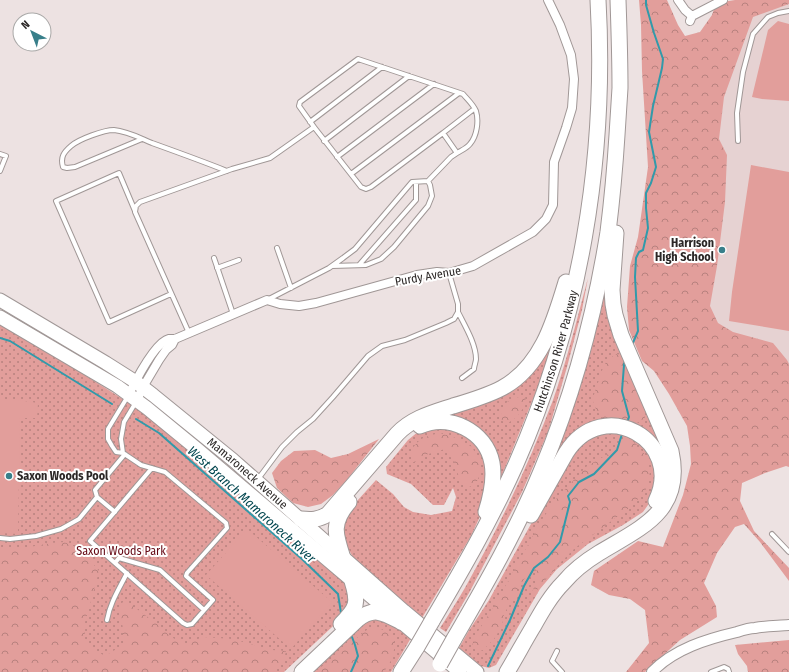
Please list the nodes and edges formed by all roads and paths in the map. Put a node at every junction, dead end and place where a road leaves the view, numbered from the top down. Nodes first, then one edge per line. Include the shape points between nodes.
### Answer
1 (548, 0) edge
2 (598, 0) edge
3 (618, 0) edge
4 (678, 0) edge
5 (723, 0) edge
6 (789, 11) edge
7 (382, 67) junction
8 (409, 76) junction
9 (434, 84) junction
10 (620, 88) junction
11 (459, 92) junction
12 (474, 108) junction
13 (310, 122) junction
14 (314, 127) junction
15 (443, 133) junction
16 (142, 139) junction
17 (324, 141) junction
18 (738, 141) dead end
19 (457, 153) junction
20 (0, 154) edge
21 (337, 157) junction
22 (0, 171) edge
23 (227, 171) junction
24 (351, 174) junction
25 (428, 181) junction
26 (416, 182) junction
27 (590, 204) junction
28 (135, 212) junction
29 (277, 248) dead end
30 (214, 258) dead end
31 (239, 260) dead end
32 (359, 265) junction
33 (332, 266) junction
34 (217, 268) junction
35 (449, 273) junction
36 (291, 288) junction
37 (171, 294) junction
38 (0, 300) edge
39 (267, 300) junction
40 (458, 312) junction
41 (233, 314) junction
42 (0, 317) edge
43 (189, 334) junction
44 (462, 378) dead end
45 (139, 384) junction
46 (133, 397) junction
47 (124, 453) junction
48 (152, 468) junction
49 (256, 481) junction
50 (97, 497) junction
51 (114, 512) junction
52 (301, 519) junction
53 (772, 534) dead end
54 (0, 538) edge
55 (789, 552) edge
56 (344, 558) junction
57 (115, 563) junction
58 (463, 568) junction
59 (127, 574) junction
60 (352, 581) junction
61 (472, 606) junction
62 (204, 610) junction
63 (107, 620) dead end
64 (401, 622) junction
65 (789, 625) edge
66 (557, 651) dead end
67 (437, 668) edge
68 (291, 672) edge
69 (302, 672) edge
70 (402, 672) edge
71 (460, 672) edge
72 (477, 672) edge
73 (504, 672) edge
74 (562, 672) edge
75 (652, 672) edge
76 (711, 672) edge
77 (729, 672) edge

1 - 35 street, Purdy Avenue via 571,55 574,79 572,108 554,162 553,205 546,219 533,232 473,266
2 - 27 highway, Hutchinson River Parkway via 598,105
3 - 10 highway, Hutchinson River Parkway
4 - 5 street via 691,18
6 - 18 lane via 778,12 768,17 753,34 737,113
7 - 8 lane
7 - 13 lane
7 - 13 lane via 358,59 300,102 299,106
8 - 9 lane
8 - 17 lane
9 - 11 lane
9 - 21 lane
10 - 61 highway, Hutchinson River Parkway via 608,231 581,357 562,419 538,480 522,515
10 - 73 highway via 623,133 612,298 614,314 671,451 674,463 672,486 659,512 646,525 591,558 562,584
11 - 12 lane
11 - 24 lane
12 - 15 lane
12 - 19 lane via 478,123 475,136 471,144
13 - 14 lane
14 - 17 lane
14 - 23 lane via 270,158
15 - 19 lane
15 - 24 lane via 371,187 361,187
16 - 16 lane via 121,131 102,132 74,144 62,156 61,161 63,167 75,167
16 - 23 lane
17 - 21 lane
19 - 25 lane
20 - 22 lane via 6,156
21 - 24 lane
23 - 28 lane via 140,202
25 - 26 lane
25 - 32 lane via 432,196 428,206 394,247 380,259
26 - 32 lane via 416,200
26 - 33 lane via 408,186 355,249
27 - 52 highway via 564,290 545,341 524,371 496,391 410,422 328,514 316,519
27 - 58 highway, Hutchinson River Parkway via 568,314 545,391 505,488
28 - 37 lane
28 - 37 lane via 119,173 56,201 109,322
29 - 36 lane
30 - 34 lane
31 - 34 lane
32 - 33 lane
33 - 36 lane
34 - 41 lane
35 - 39 street, Purdy Avenue via 417,275 299,306
35 - 40 lane
36 - 39 lane
37 - 43 lane
38 - 45 main road, Mamaroneck Avenue
39 - 41 street
40 - 44 lane via 474,346 476,359 474,369
40 - 49 lane via 454,319 446,323 405,340 382,346 368,356 313,419 282,447
41 - 43 street
42 - 46 main road, Mamaroneck Avenue
43 - 45 street via 175,339
45 - 46 street
45 - 49 main road, Mamaroneck Avenue
46 - 47 lane via 121,439
46 - 47 lane via 108,429 108,439 112,446 116,452
46 - 60 main road, Mamaroneck Avenue
47 - 48 lane via 141,465
47 - 50 lane via 95,490
48 - 51 lane
48 - 62 lane via 165,472 226,523 228,528 186,576 213,600
49 - 52 main road, Mamaroneck Avenue
50 - 51 lane
50 - 54 lane via 79,519 61,529 36,536
51 - 57 lane via 90,541
52 - 56 main road, Mamaroneck Avenue
53 - 55 lane
56 - 58 highway via 336,534 338,518 343,510 409,434 429,423 447,422 463,427 479,438 486,447 492,464 492,485 488,505
56 - 72 main road, Mamaroneck Avenue
57 - 59 lane
57 - 62 lane via 119,558 160,570
58 - 70 highway, Hutchinson River Parkway, bridge
59 - 62 lane via 182,623 192,624
59 - 63 lane via 108,610
60 - 64 main road, Mamaroneck Avenue
60 - 68 highway via 356,598 352,612
61 - 67 highway, Hutchinson River Parkway, bridge
61 - 73 highway via 505,561 577,440 595,429 608,426 623,427 637,433 651,445 660,462 662,476 662,485 651,509 645,516 573,562 555,579 501,667
64 - 69 highway via 380,612 365,614
64 - 71 main road, Mamaroneck Avenue
65 - 75 street via 754,628 722,635 675,655
66 - 74 lane via 552,661
76 - 77 lane via 724,667

